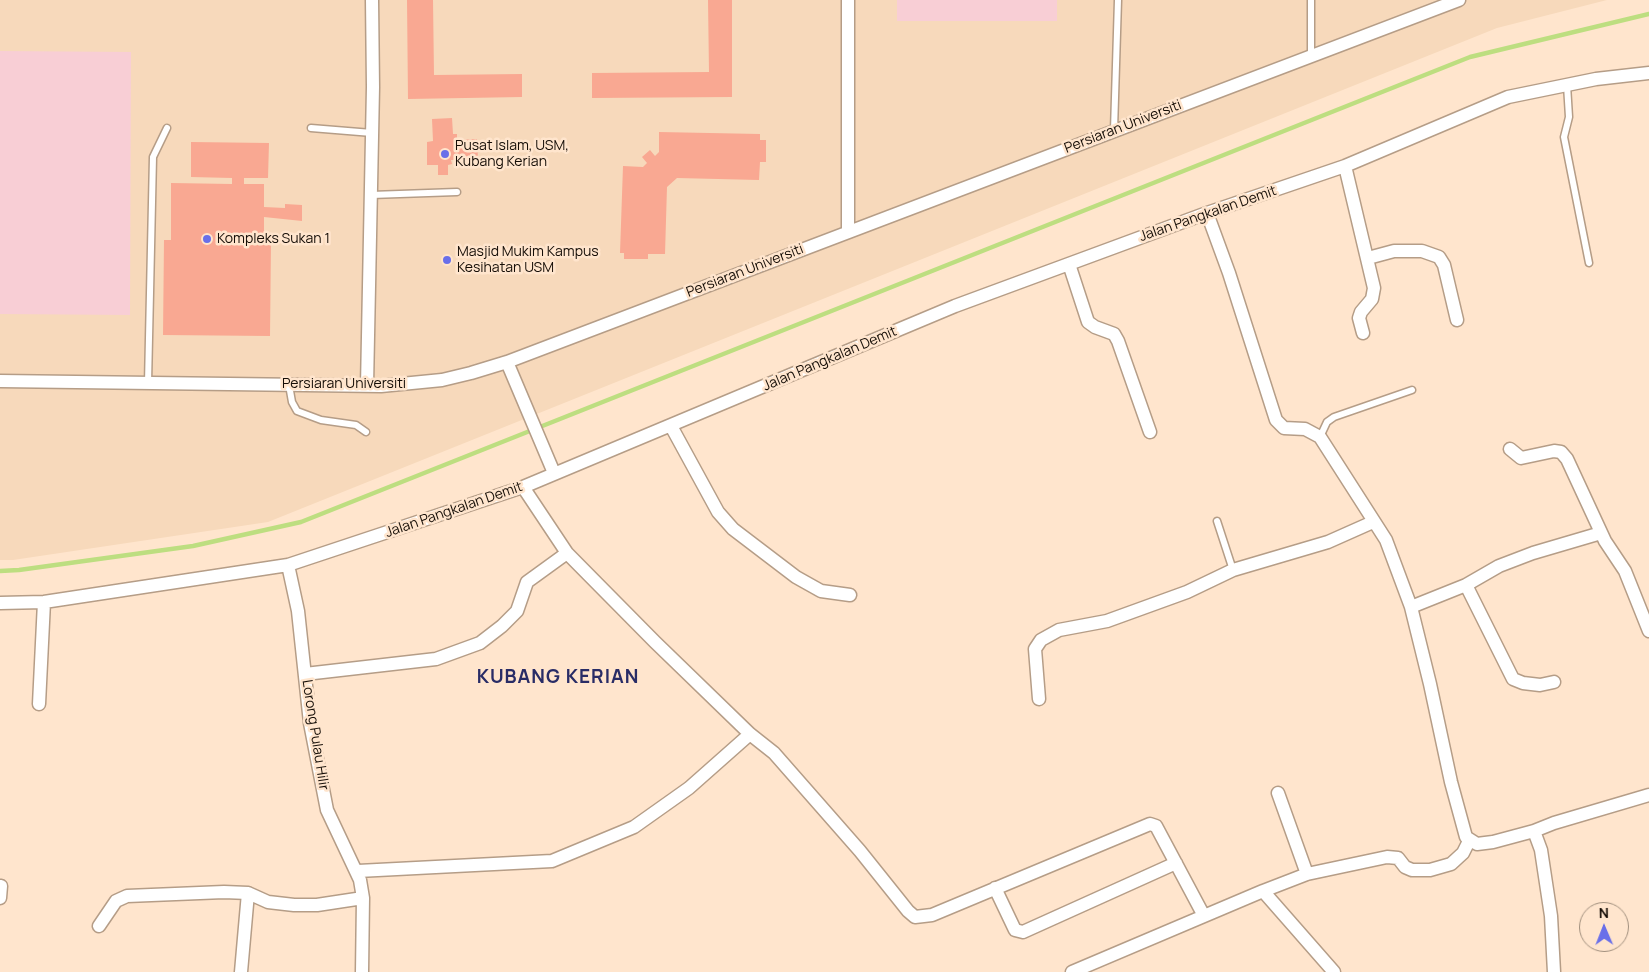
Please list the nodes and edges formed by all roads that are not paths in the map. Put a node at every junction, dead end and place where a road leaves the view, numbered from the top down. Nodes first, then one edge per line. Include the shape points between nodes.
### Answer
1 (372, 0) edge
2 (848, 0) edge
3 (1118, 0) edge
4 (1311, 0) edge
5 (1459, 0) edge
6 (1311, 55) junction
7 (1649, 73) edge
8 (1567, 85) junction
9 (168, 128) dead end
10 (311, 128) dead end
11 (1114, 130) junction
12 (372, 133) junction
13 (1345, 166) junction
14 (457, 192) dead end
15 (371, 195) junction
16 (1207, 213) junction
17 (848, 232) junction
18 (1368, 258) junction
19 (1589, 263) dead end
20 (1070, 264) junction
21 (1458, 320) dead end
22 (1363, 333) dead end
23 (507, 362) junction
24 (0, 381) edge
25 (148, 383) junction
26 (289, 385) junction
27 (367, 386) junction
28 (1412, 390) dead end
29 (671, 426) junction
30 (366, 432) dead end
31 (1150, 432) dead end
32 (1320, 437) junction
33 (1510, 449) dead end
34 (554, 473) junction
35 (524, 487) junction
36 (1217, 521) dead end
37 (1372, 522) junction
38 (1601, 532) junction
39 (567, 553) junction
40 (288, 565) junction
41 (1233, 570) junction
42 (1466, 585) junction
43 (850, 595) dead end
44 (44, 602) junction
45 (0, 603) edge
46 (1411, 607) junction
47 (1649, 631) edge
48 (305, 674) junction
49 (1554, 682) dead end
50 (1039, 698) dead end
51 (39, 704) dead end
52 (750, 734) junction
53 (1278, 793) dead end
54 (1649, 795) edge
55 (1534, 832) junction
56 (1470, 841) junction
57 (1176, 862) junction
58 (358, 871) junction
59 (1307, 874) junction
60 (995, 888) junction
61 (1263, 892) junction
62 (248, 893) junction
63 (363, 898) junction
64 (1204, 916) junction
65 (99, 926) dead end
66 (241, 972) edge
67 (362, 972) edge
68 (1072, 972) edge
69 (1334, 972) edge
70 (1554, 972) edge

1 - 12 street
2 - 17 street
3 - 11 lane
4 - 6 lane
5 - 6 street, Persiaran Universiti
6 - 11 street, Persiaran Universiti
7 - 8 street, Jalan Pangkalan Demit
8 - 13 street, Jalan Pangkalan Demit via 1508,97
8 - 19 lane via 1569,118 1564,137
9 - 25 lane via 153,157
10 - 12 lane
11 - 17 street, Persiaran Universiti
12 - 15 street
13 - 16 street, Jalan Pangkalan Demit
13 - 18 street
14 - 15 lane
15 - 27 street
16 - 20 street, Jalan Pangkalan Demit
16 - 32 street via 1276,420 1284,428 1305,429
17 - 23 street, Persiaran Universiti
18 - 21 street via 1394,251 1422,251 1439,257
18 - 22 street via 1374,293 1359,318
20 - 29 street, Jalan Pangkalan Demit via 956,306
20 - 31 street via 1088,322 1095,328 1114,334 1118,341
23 - 27 street, Persiaran Universiti via 442,380
23 - 34 street
24 - 25 street, Persiaran Universiti
25 - 26 street, Persiaran Universiti
26 - 27 street, Persiaran Universiti
26 - 30 lane via 297,411 321,420 356,425
28 - 32 lane via 1334,417 1327,422
29 - 34 street, Jalan Pangkalan Demit
29 - 43 street via 718,512 733,529 796,577 821,591
32 - 37 street
33 - 38 street via 1520,458 1561,452
34 - 35 street, Jalan Pangkalan Demit
35 - 39 street
35 - 40 street, Jalan Pangkalan Demit
36 - 41 lane
37 - 41 street via 1328,542
37 - 46 street via 1386,540
38 - 42 street via 1498,566
38 - 47 street via 1604,542 1625,571
39 - 48 street via 527,582 517,611 480,643 436,659
39 - 52 street
40 - 44 street, Jalan Pangkalan Demit
40 - 48 street, Lorong Pulau Hilir via 298,611
41 - 50 street via 1178,596 1107,621 1059,630 1041,640 1034,658
42 - 46 street
42 - 49 street via 1513,679 1540,685
44 - 45 street, Jalan Pangkalan Demit
44 - 51 street
46 - 56 street via 1451,782
48 - 58 street, Lorong Pulau Hilir via 310,723 327,810
52 - 58 street via 689,788 634,827 552,861
52 - 60 street via 774,752 916,917 932,915
53 - 59 street
54 - 55 street
55 - 56 street via 1493,842 1477,844
55 - 70 street via 1541,850 1550,907
56 - 59 street via 1451,864 1430,870 1412,870 1398,858 1387,857
57 - 60 street via 1156,826 1150,824
57 - 60 street via 1023,932 1015,930
57 - 64 street
58 - 63 street, Lorong Pulau Hilir
59 - 61 street
61 - 64 street
61 - 69 street
62 - 63 street via 268,902 294,905
62 - 65 street via 127,896 116,901
62 - 66 street
63 - 67 street, Lorong Pulau Hilir
64 - 68 street

